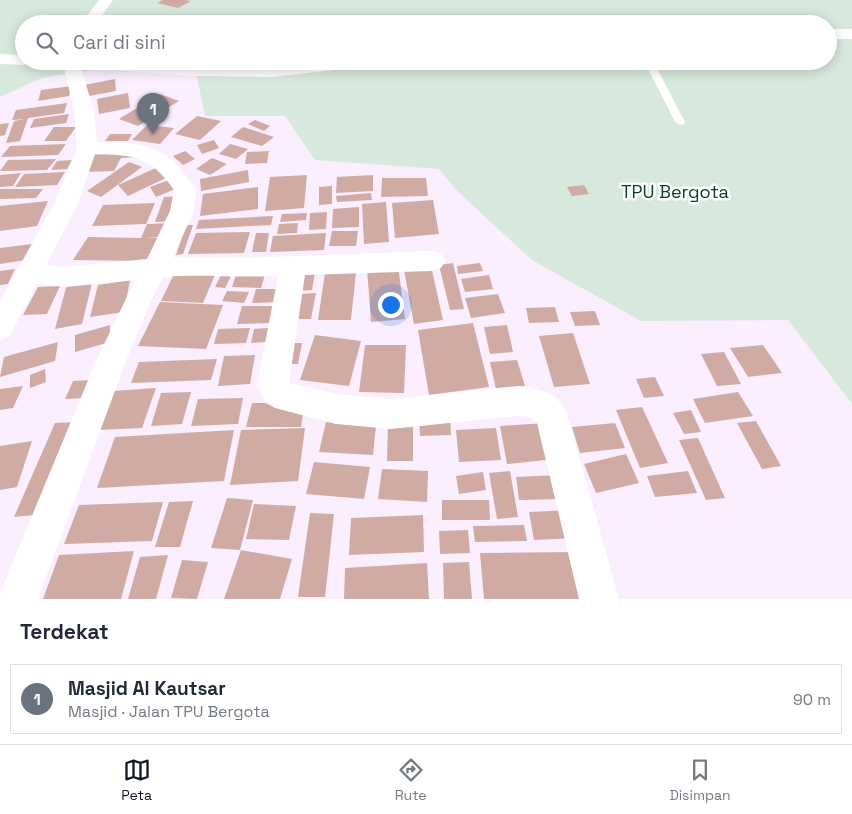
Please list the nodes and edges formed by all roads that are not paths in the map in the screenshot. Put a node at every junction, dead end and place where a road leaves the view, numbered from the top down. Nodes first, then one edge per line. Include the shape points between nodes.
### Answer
1 (106, 0) edge
2 (95, 15) edge
3 (837, 34) edge
4 (852, 34) edge
5 (0, 59) edge
6 (15, 60) edge
7 (69, 70) edge
8 (182, 70) edge
9 (289, 70) edge
10 (653, 70) edge
11 (680, 122) dead end
12 (87, 148) junction
13 (432, 261) dead end
14 (293, 266) junction
15 (156, 269) junction
16 (28, 273) junction
17 (0, 327) edge
18 (18, 599) edge
19 (599, 599) edge

1 - 2 street
3 - 4 street
5 - 6 street
7 - 12 street via 84,111
8 - 9 street
10 - 11 lane
12 - 15 street via 140,149 155,156 176,175 185,190 182,211
12 - 16 street via 66,204
13 - 14 street
14 - 15 street
14 - 19 street via 273,385 277,393 336,409 390,414 518,401 536,403 551,414
15 - 16 street via 66,277
15 - 18 street via 141,293 111,361
16 - 17 street

